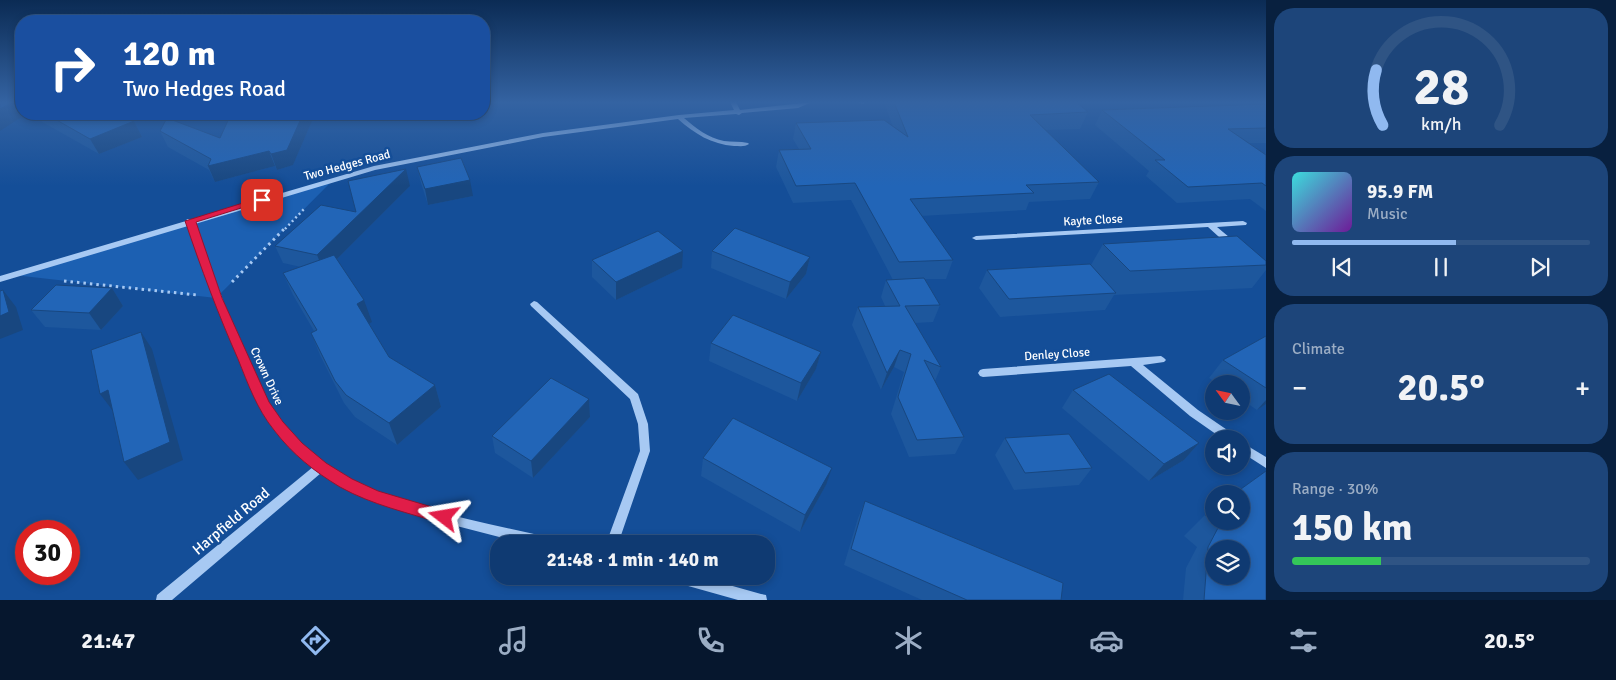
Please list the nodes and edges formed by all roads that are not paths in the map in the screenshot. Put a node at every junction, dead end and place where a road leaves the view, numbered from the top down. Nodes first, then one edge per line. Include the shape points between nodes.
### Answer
1 (581, 130) edge
2 (693, 130) edge
3 (746, 144) dead end
4 (190, 221) junction
5 (1243, 223) dead end
6 (1212, 226) junction
7 (976, 238) dead end
8 (1237, 248) edge
9 (0, 280) edge
10 (534, 304) dead end
11 (1161, 360) dead end
12 (1134, 363) junction
13 (983, 373) dead end
14 (1219, 430) edge
15 (1250, 452) edge
16 (1266, 463) edge
17 (321, 467) junction
18 (515, 535) edge
19 (615, 535) edge
20 (706, 585) edge
21 (162, 600) edge
22 (760, 600) edge

1 - 4 street, Two Hedges Road via 374,168
2 - 3 street via 722,144
4 - 9 street, Two Hedges Road
4 - 17 street, Crown Drive via 216,298 263,404 297,447
5 - 6 street, Kayte Close
6 - 7 street, Kayte Close
6 - 8 street
10 - 19 street via 634,397 642,415 646,435 641,467
11 - 12 street, Denley Close
12 - 13 street, Denley Close
12 - 14 street
15 - 16 street
17 - 18 street, Crown Drive via 346,483 408,508
17 - 21 street, Harpfield Road
20 - 22 street

